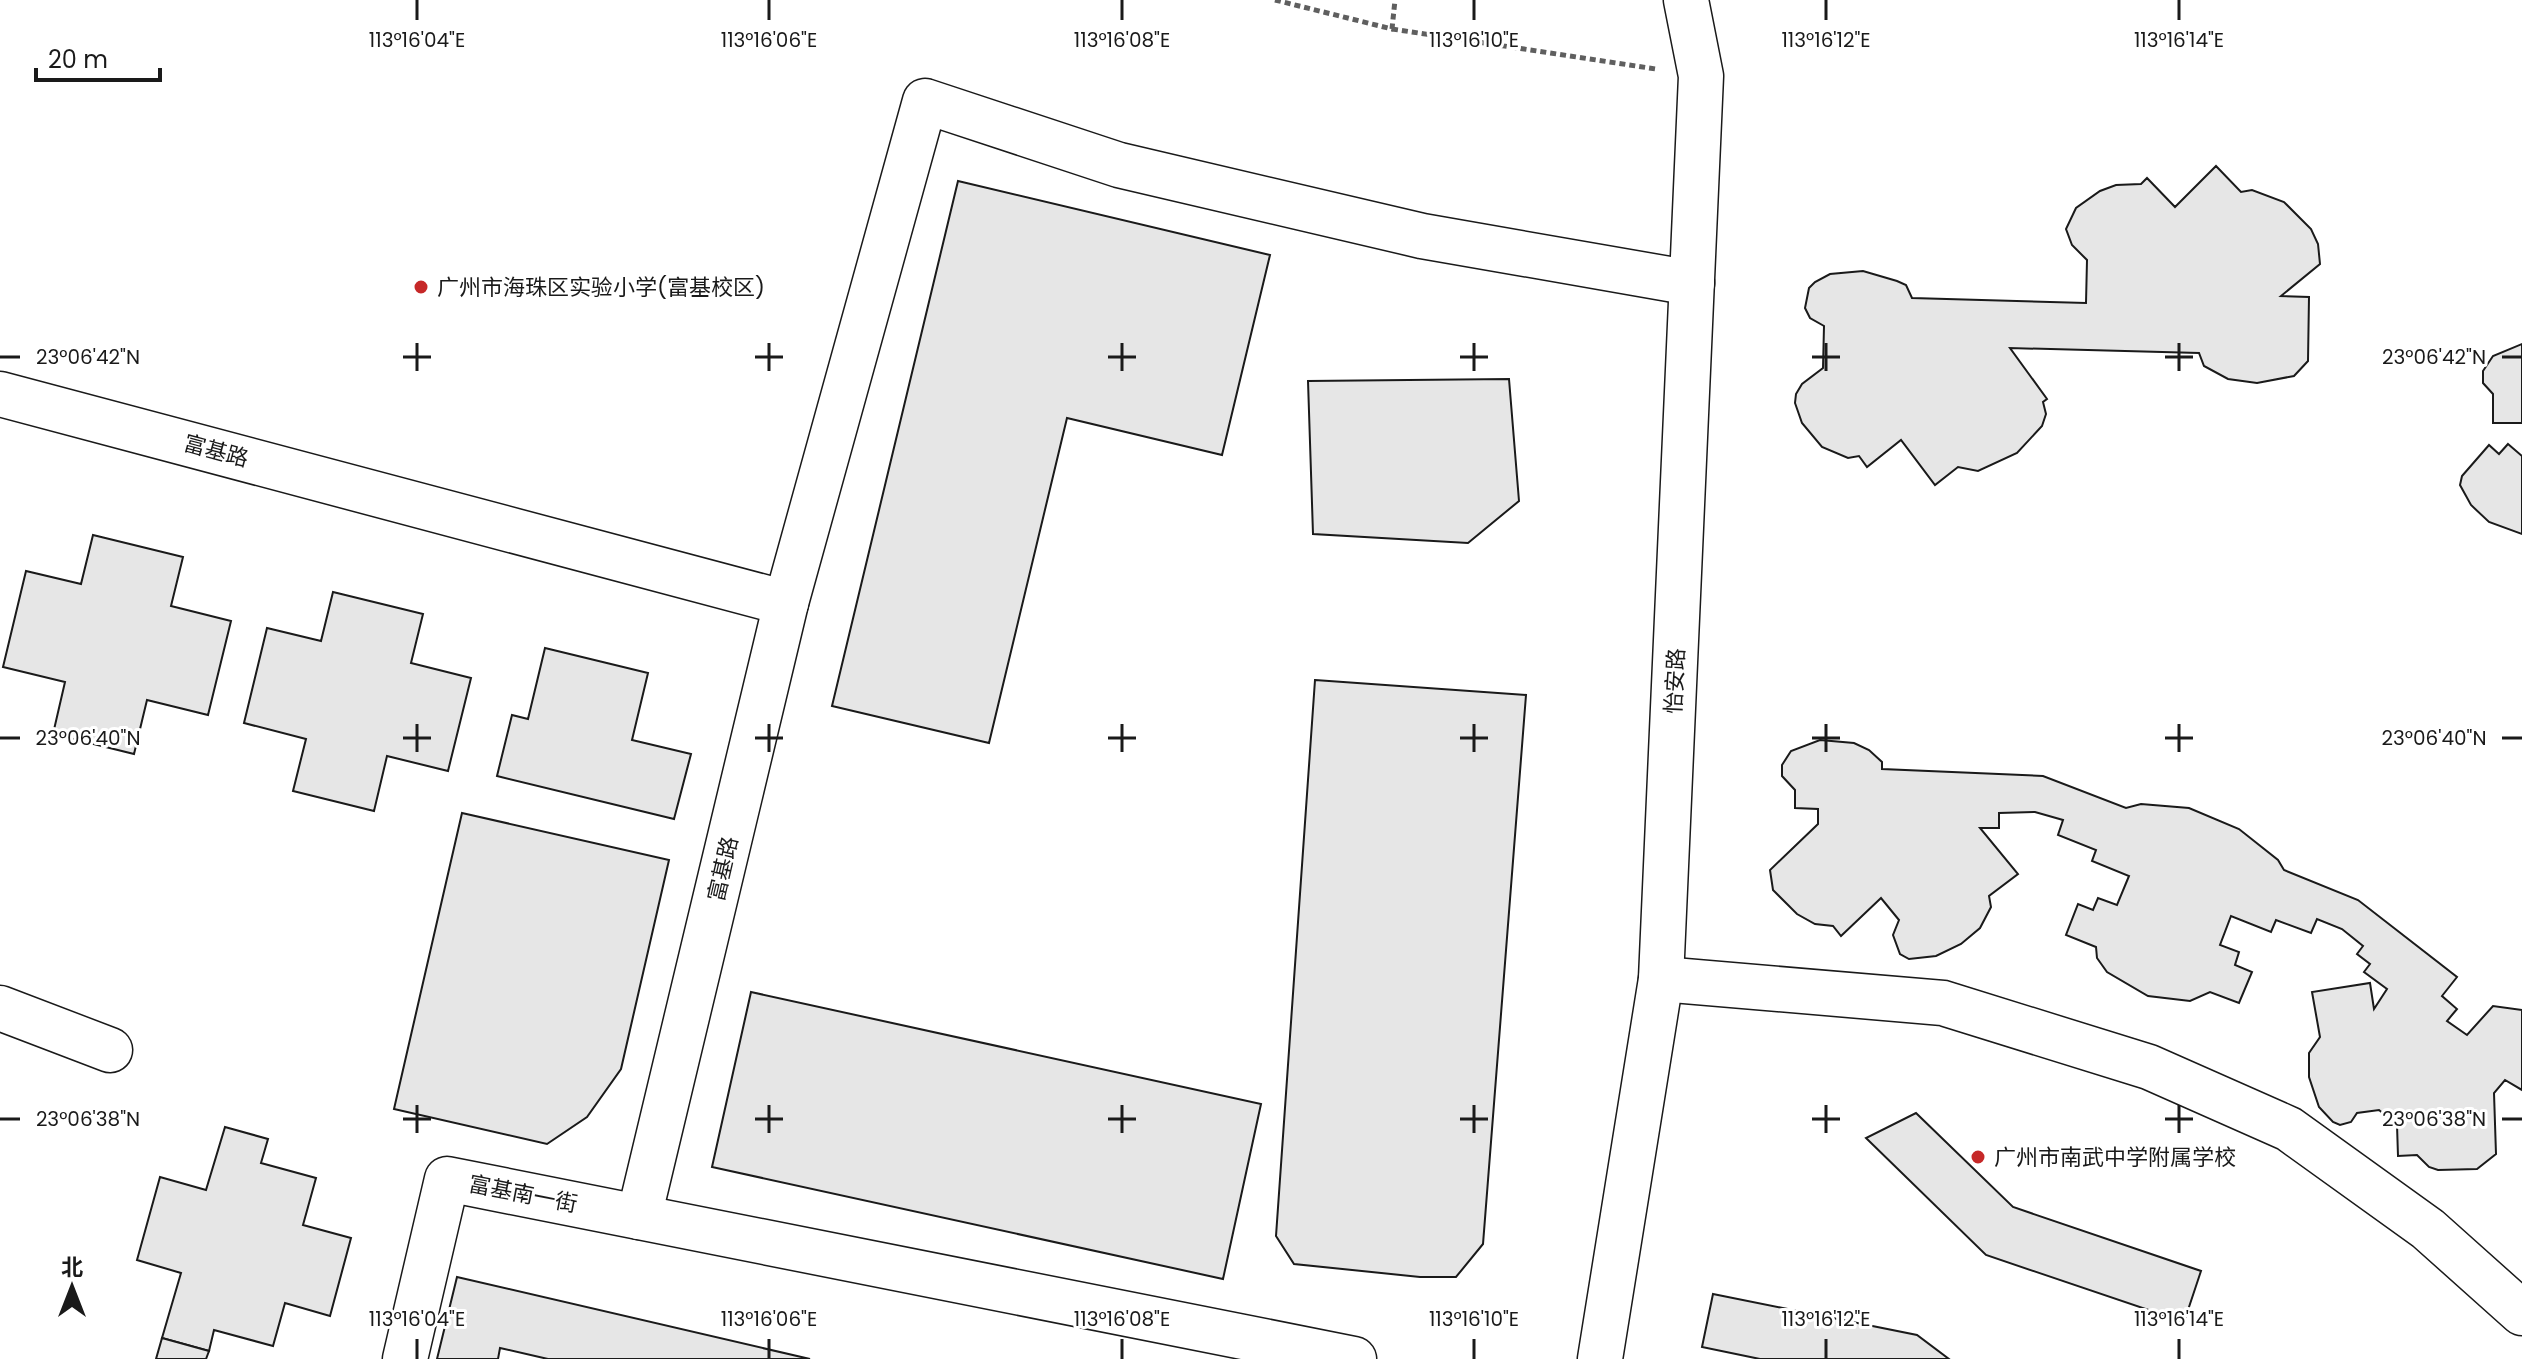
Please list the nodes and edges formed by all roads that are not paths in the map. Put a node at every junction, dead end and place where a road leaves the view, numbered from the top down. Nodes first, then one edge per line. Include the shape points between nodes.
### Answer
1 (1686, 0) edge
2 (1692, 283) junction
3 (0, 394) edge
4 (786, 603) junction
5 (1661, 979) junction
6 (0, 1008) edge
7 (110, 1050) dead end
8 (639, 1217) junction
9 (2522, 1313) edge
10 (405, 1359) edge
11 (1354, 1359) edge
12 (1600, 1359) edge

1 - 2 street, 怡安路 via 1701,76
2 - 4 street via 1422,236 1149,173 925,101
2 - 5 street, 怡安路
3 - 4 street, 富基路
4 - 8 street, 富基路
5 - 9 street via 1943,1003 2149,1067 2289,1129 2428,1229
5 - 12 street, 怡安路
6 - 7 street
8 - 10 street, 富基南一街 via 447,1179
8 - 11 street

